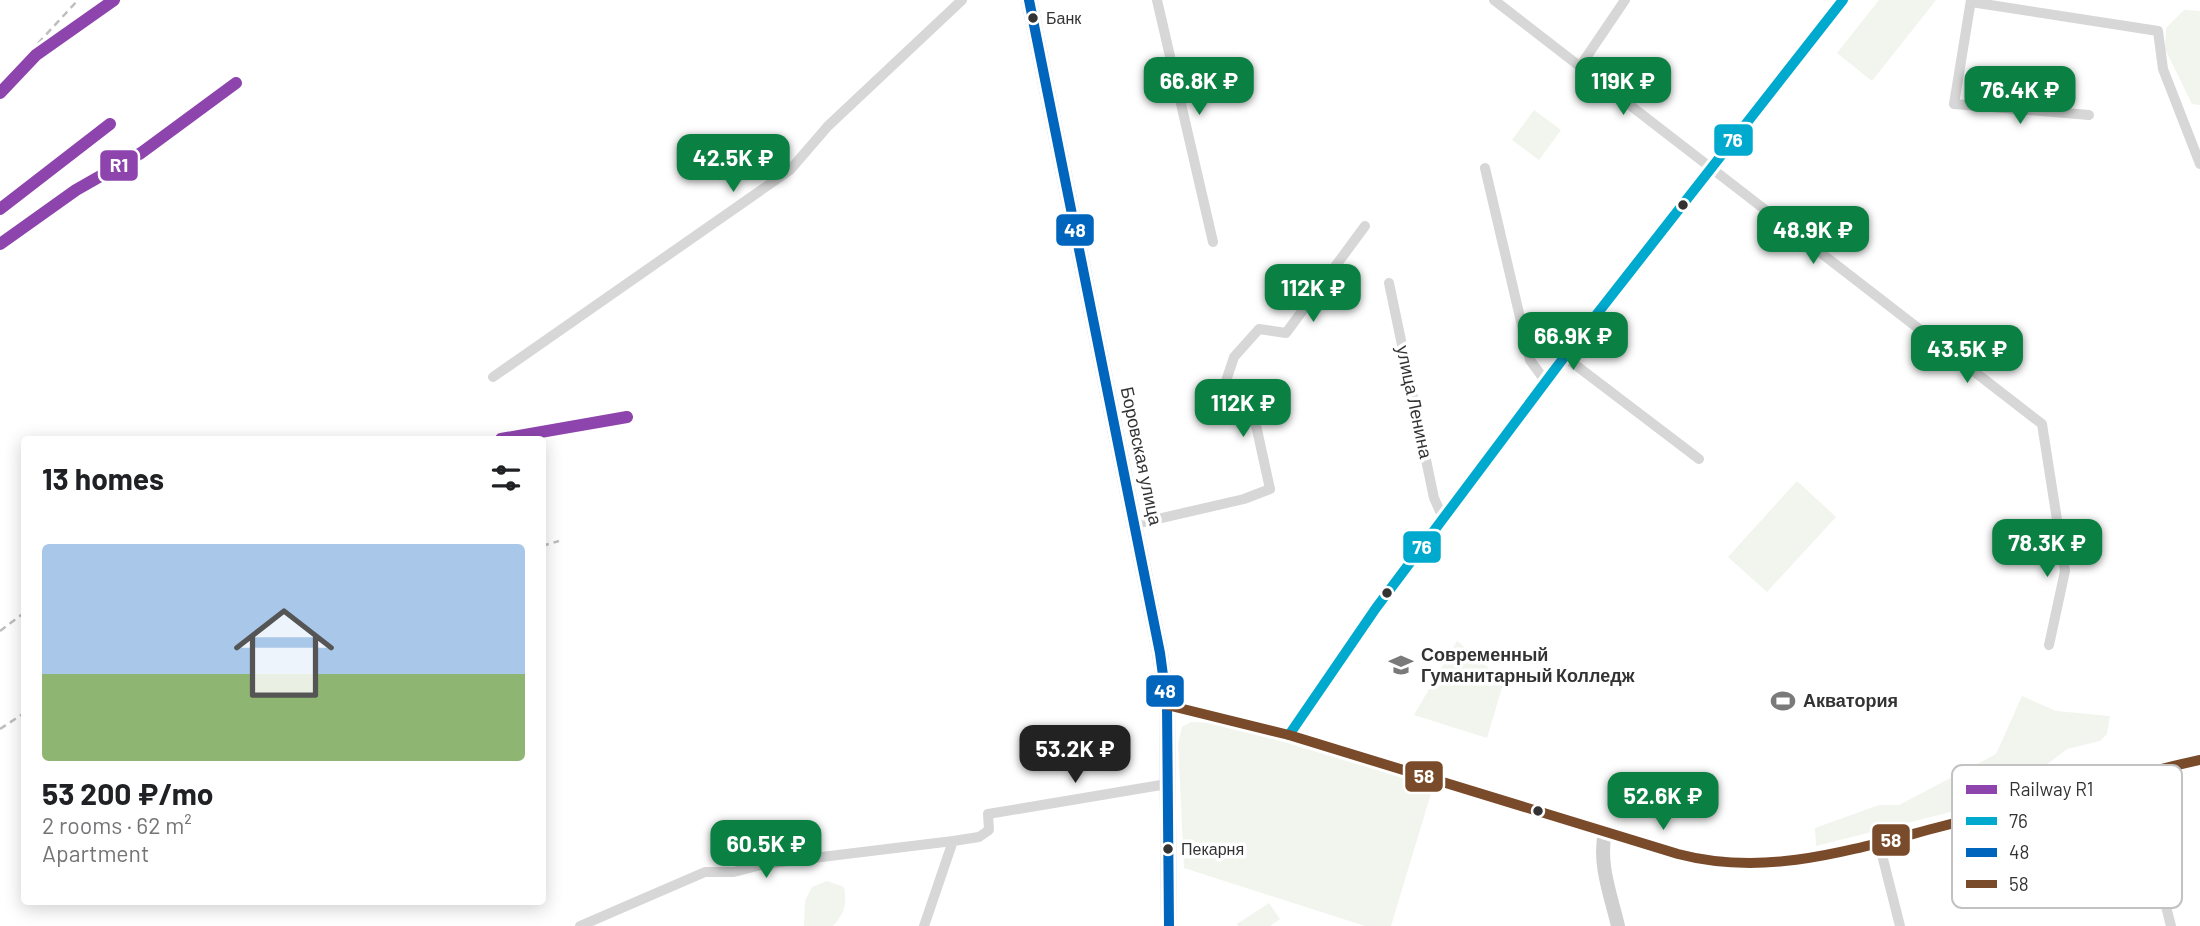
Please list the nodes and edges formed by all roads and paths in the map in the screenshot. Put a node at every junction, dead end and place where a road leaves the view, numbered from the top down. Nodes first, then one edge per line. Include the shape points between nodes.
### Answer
1 (962, 0) edge
2 (1029, 0) edge
3 (1157, 0) edge
4 (1494, 0) edge
5 (1625, 0) edge
6 (1843, 0) edge
7 (1971, 1) edge
8 (1581, 65) junction
9 (2089, 115) dead end
10 (2200, 164) edge
11 (1713, 167) junction
12 (1485, 168) dead end
13 (1366, 226) dead end
14 (1213, 242) dead end
15 (1389, 283) dead end
16 (1565, 357) junction
17 (494, 377) dead end
18 (1546, 382) junction
19 (1699, 459) dead end
20 (1444, 520) junction
21 (1136, 524) junction
22 (2049, 645) dead end
23 (1167, 705) junction
24 (1289, 735) junction
25 (2200, 760) edge
26 (2182, 765) edge
27 (1167, 784) junction
28 (1952, 824) edge
29 (1605, 833) junction
30 (953, 841) junction
31 (1879, 843) junction
32 (2166, 908) edge
33 (580, 926) edge
34 (925, 926) edge
35 (1169, 926) edge
36 (1618, 926) edge
37 (1900, 926) edge
38 (2171, 926) edge

1 - 17 street via 828,126 790,170
2 - 21 main road, Боровская улица
3 - 14 street
4 - 8 street
5 - 8 street
6 - 11 street
7 - 9 street via 1954,104
7 - 10 street via 2158,30 2163,69
8 - 11 street
11 - 16 street
11 - 22 street via 2042,424 2065,570
12 - 18 street via 1530,360
13 - 21 street via 1286,333 1259,329 1234,357 1225,384 1252,407 1270,489
15 - 20 street, улица Ленина via 1434,498
16 - 18 street
16 - 19 street
18 - 20 street
20 - 24 street via 1376,608
21 - 23 main road, Боровская улица
23 - 24 street
23 - 27 main road, Боровская улица
24 - 29 street
25 - 26 street
27 - 30 street via 988,814 989,830 979,837
27 - 35 main road, Боровская улица
28 - 31 street
29 - 31 street via 1696,859 1758,865
29 - 36 street via 1603,863
30 - 33 street via 764,864 734,872 705,872
30 - 34 street
31 - 37 street
32 - 38 street

